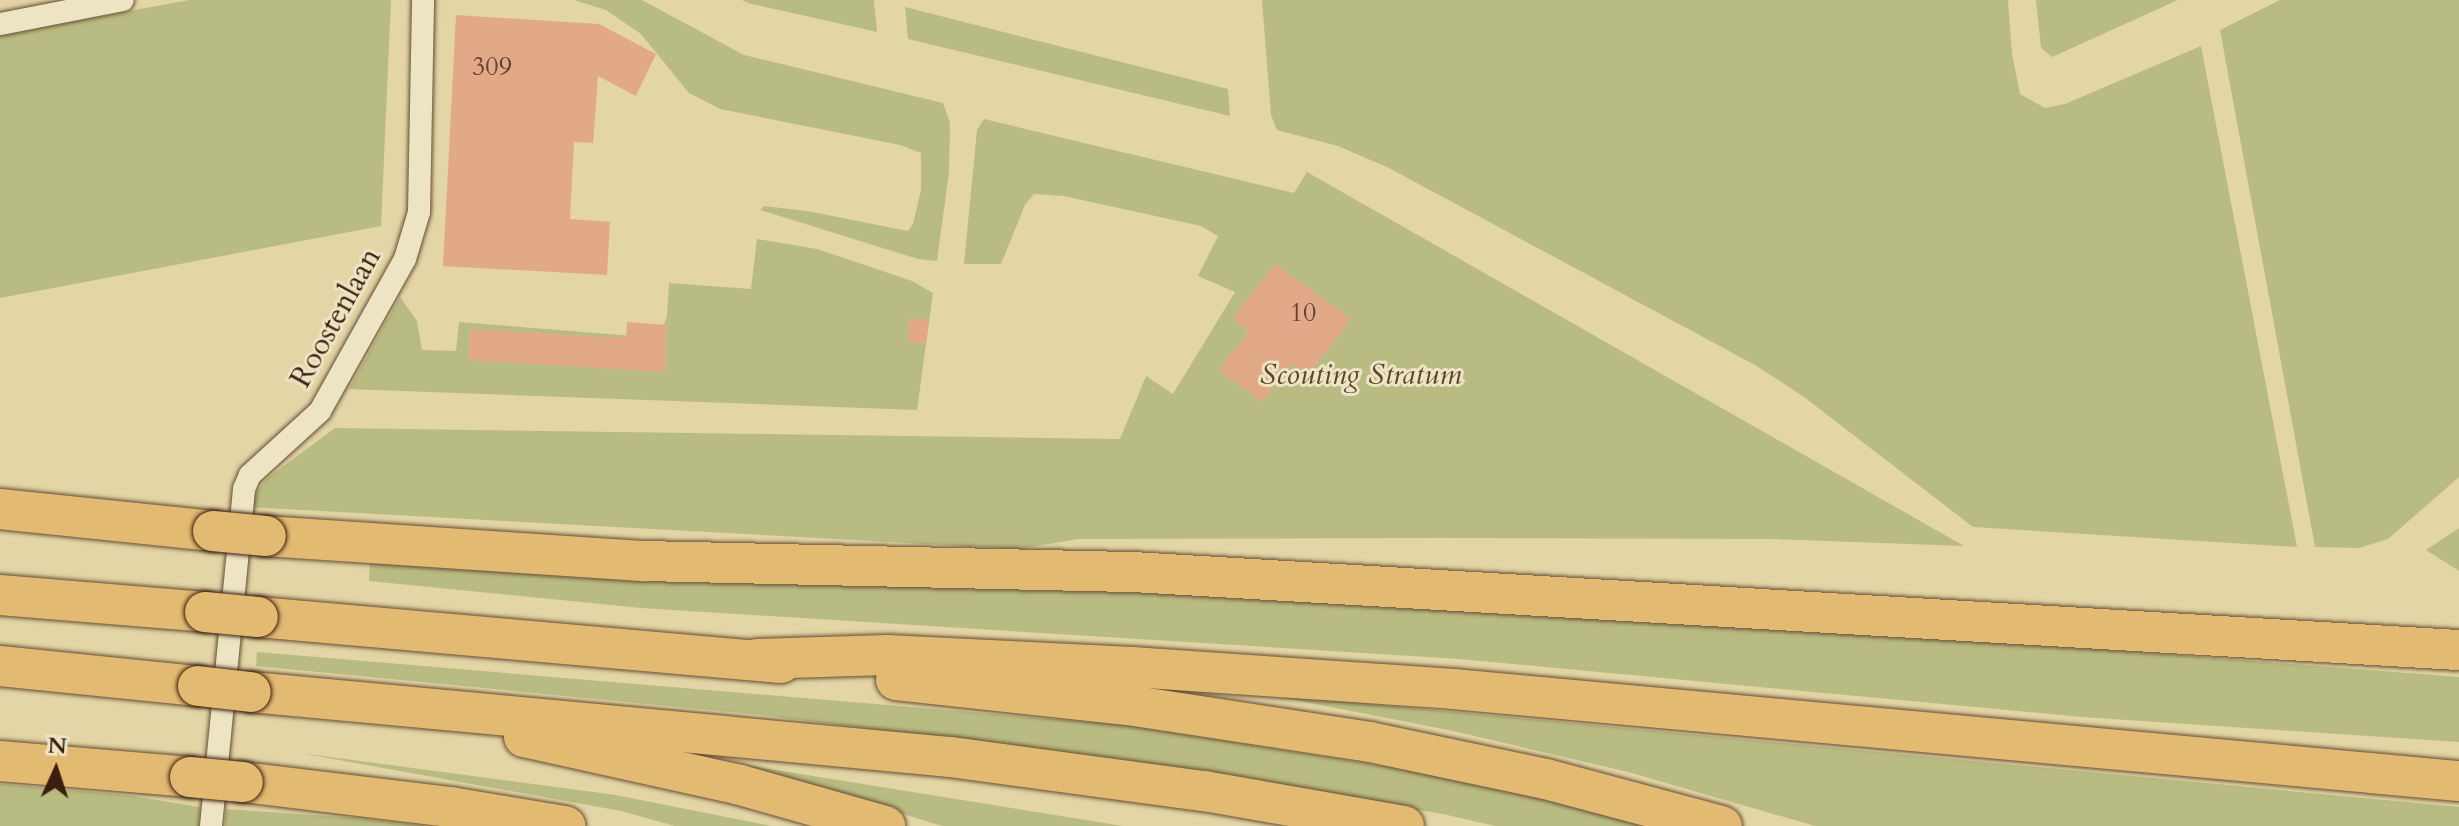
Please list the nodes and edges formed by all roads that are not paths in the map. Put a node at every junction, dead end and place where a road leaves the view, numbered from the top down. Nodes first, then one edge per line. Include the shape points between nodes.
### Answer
1 (123, 0) edge
2 (423, 0) edge
3 (0, 24) edge
4 (0, 509) edge
5 (0, 595) edge
6 (2459, 650) edge
7 (757, 659) junction
8 (0, 666) edge
9 (372, 704) junction
10 (0, 761) edge
11 (2459, 781) edge
12 (211, 826) edge
13 (565, 826) edge
14 (885, 826) edge
15 (1404, 826) edge
16 (1722, 826) edge

1 - 3 street
2 - 12 street, Roostenlaan via 419,212 405,259 320,411 250,475 244,489
4 - 6 highway, bridge via 266,536 644,561 1133,572
5 - 7 highway, bridge
7 - 11 highway via 887,655 1453,689
7 - 16 highway via 905,682 1128,705 1370,742 1546,779
8 - 9 highway, bridge
9 - 14 highway via 740,785
9 - 15 highway via 951,757 1204,791
10 - 13 highway, bridge via 243,782

